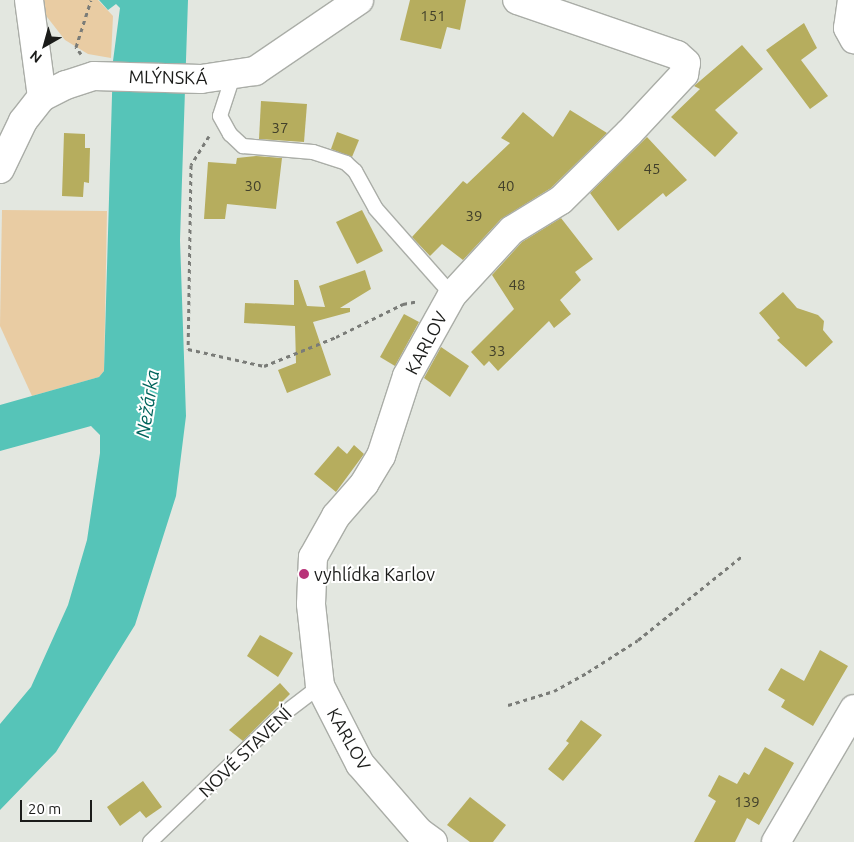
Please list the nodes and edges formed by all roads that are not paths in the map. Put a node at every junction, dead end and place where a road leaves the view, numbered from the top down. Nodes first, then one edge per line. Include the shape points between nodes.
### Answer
1 (29, 0) edge
2 (359, 0) edge
3 (517, 0) edge
4 (852, 0) edge
5 (854, 39) edge
6 (233, 76) junction
7 (42, 97) junction
8 (0, 169) edge
9 (452, 295) junction
10 (320, 686) junction
11 (854, 709) edge
12 (150, 842) edge
13 (433, 842) edge
14 (776, 842) edge

1 - 7 street
2 - 6 street, MLÝNSKÁ via 270,64
3 - 9 street, KARLOV via 677,55 686,63 684,74 561,200 512,230
4 - 5 street via 848,28
6 - 7 street, MLÝNSKÁ via 201,79 94,76
6 - 9 lane via 220,116 230,134 243,146 313,152 346,163 355,170 376,209
7 - 8 street, MLÝNSKÁ via 23,121
9 - 10 street, KARLOV via 408,376 382,456 364,484 336,516 313,557 311,604
10 - 12 lane, NOVÉ STAVENÍ via 282,715
10 - 13 street, KARLOV via 360,764 419,832
11 - 14 street

